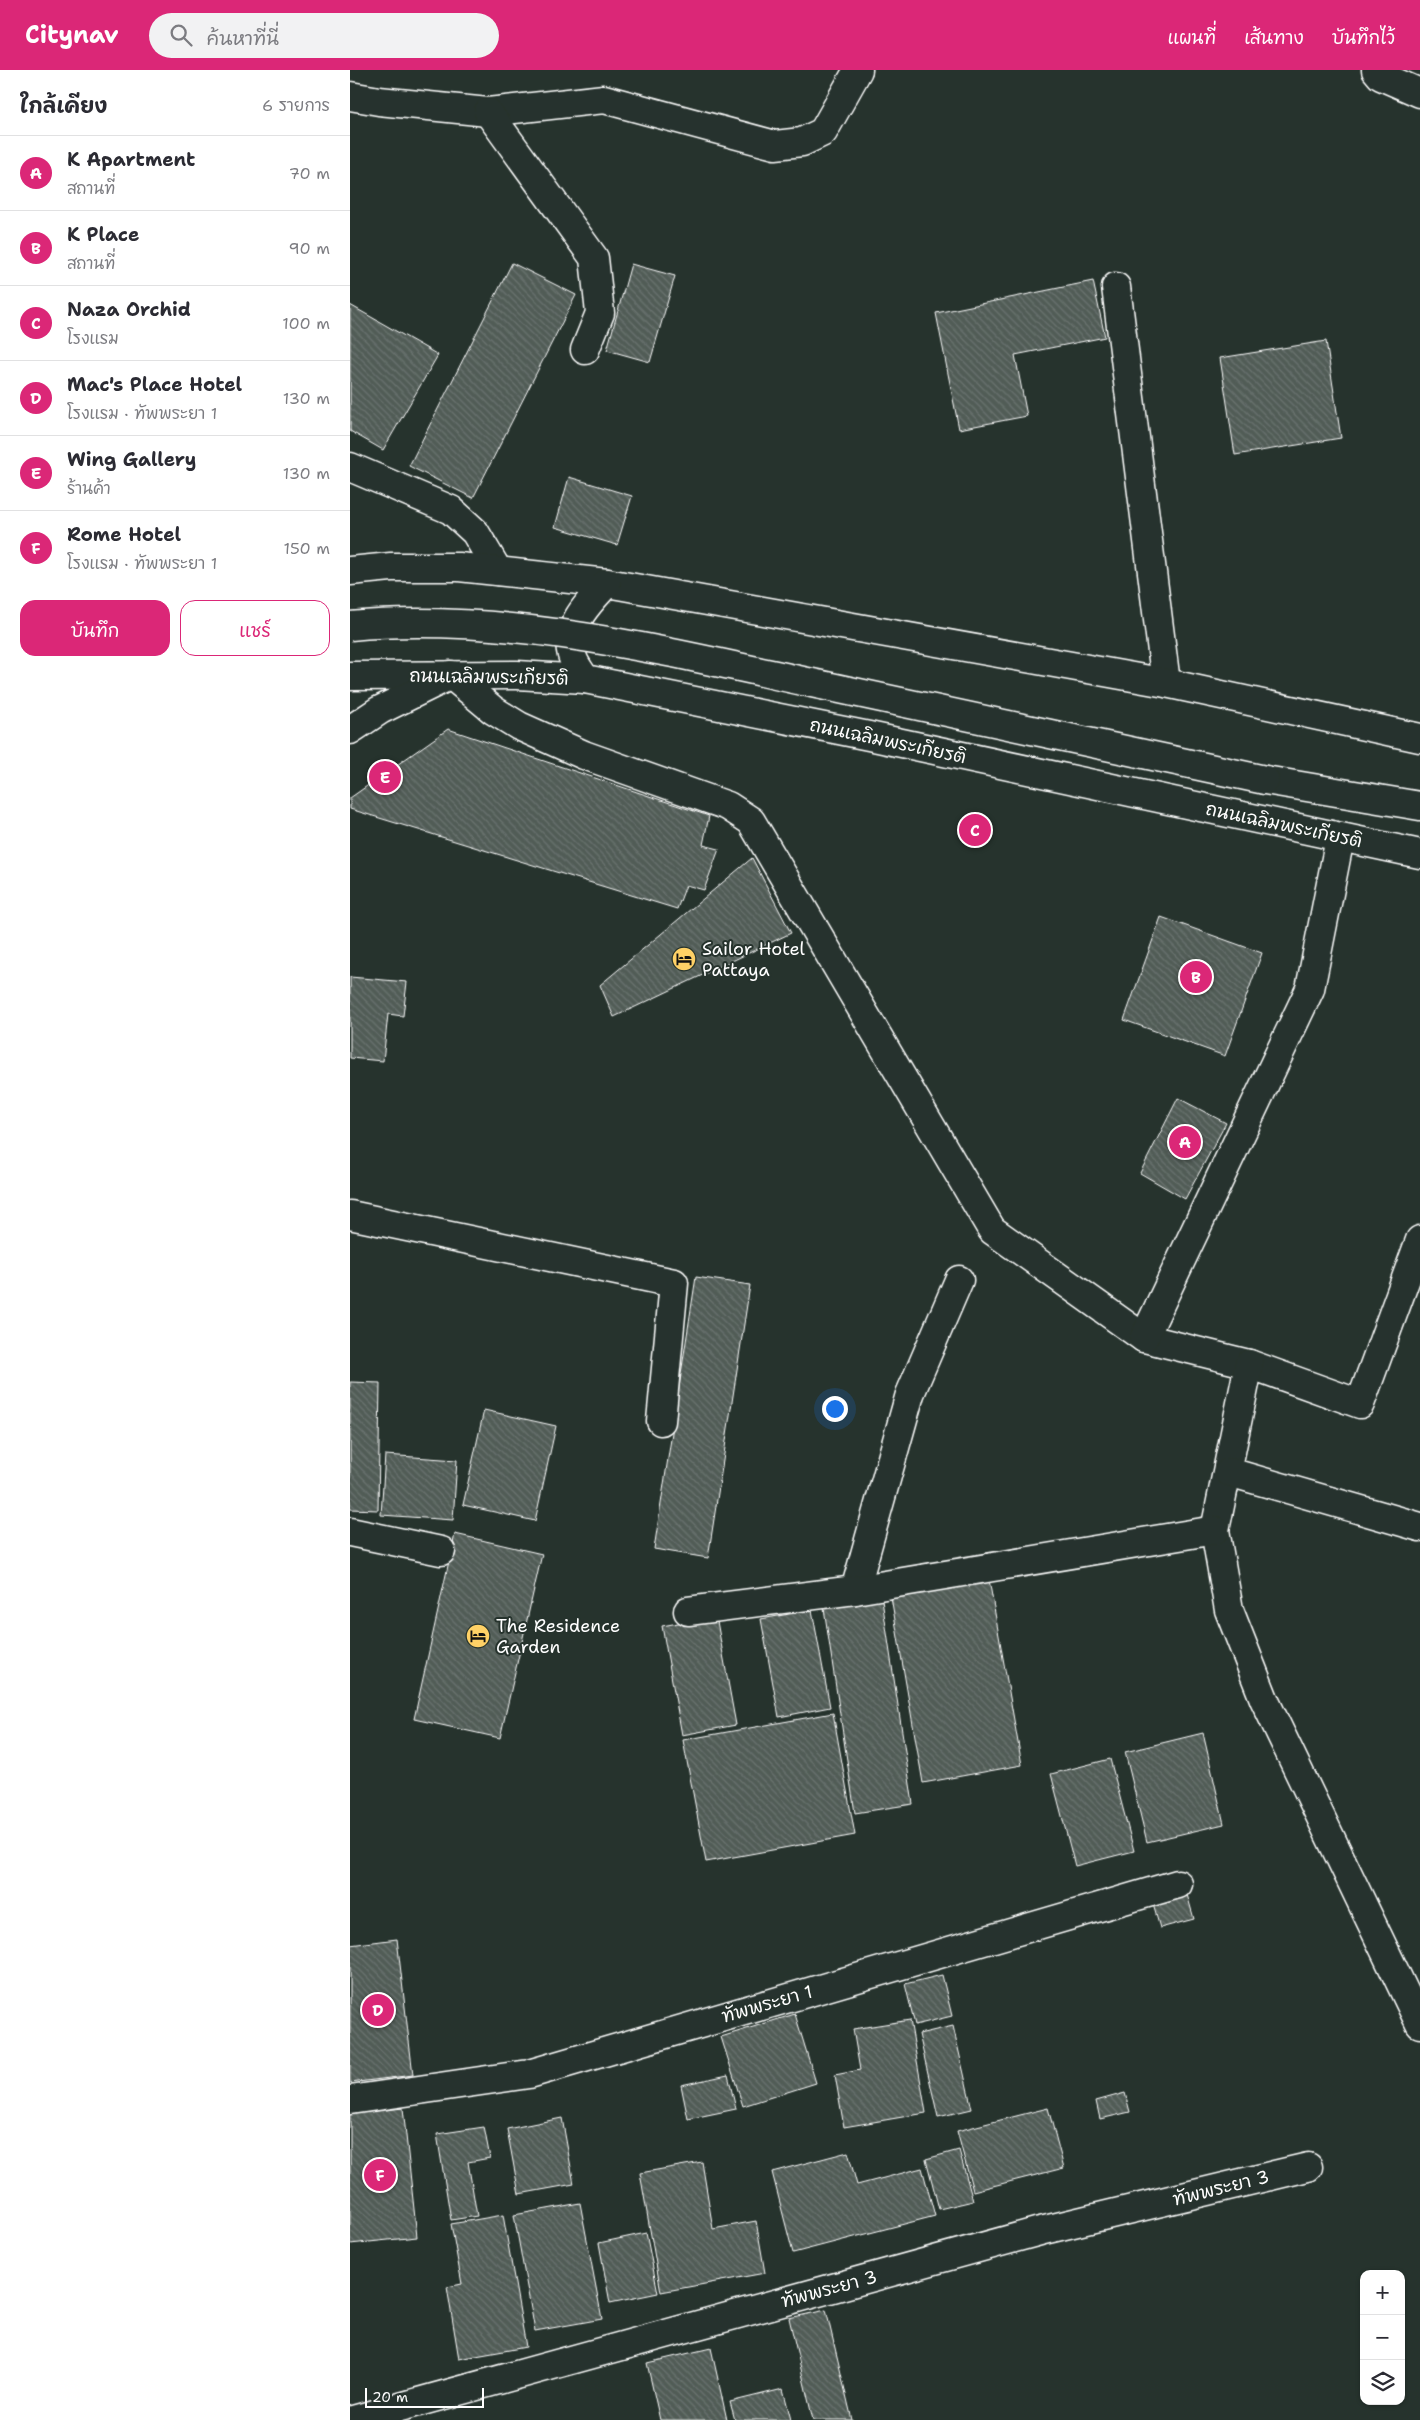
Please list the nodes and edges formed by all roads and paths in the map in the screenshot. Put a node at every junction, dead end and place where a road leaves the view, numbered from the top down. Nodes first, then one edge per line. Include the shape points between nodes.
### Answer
1 (858, 70) edge
2 (1376, 70) edge
3 (1420, 93) edge
4 (350, 96) edge
5 (488, 112) junction
6 (1116, 287) dead end
7 (584, 350) dead end
8 (350, 467) edge
9 (350, 571) edge
10 (498, 571) junction
11 (607, 583) junction
12 (350, 626) edge
13 (451, 675) junction
14 (350, 676) edge
15 (584, 679) junction
16 (1166, 683) junction
17 (350, 730) edge
18 (1420, 738) edge
19 (1420, 806) edge
20 (1340, 838) junction
21 (1420, 854) edge
22 (350, 1215) edge
23 (1420, 1240) edge
24 (959, 1280) dead end
25 (1144, 1338) junction
26 (1249, 1364) junction
27 (661, 1421) dead end
28 (1229, 1472) junction
29 (1420, 1527) edge
30 (1215, 1530) junction
31 (350, 1532) edge
32 (440, 1551) dead end
33 (855, 1590) junction
34 (688, 1611) dead end
35 (1178, 1884) dead end
36 (1420, 2024) edge
37 (350, 2100) edge
38 (1308, 2167) dead end
39 (353, 2420) edge

1 - 5 street via 823,132 802,142 776,145 604,99
2 - 3 street via 1381,76
4 - 5 street
5 - 7 street via 594,258 600,313
6 - 16 street
8 - 10 street via 451,510 475,532
9 - 10 street via 391,567 458,567
10 - 11 street
11 - 15 street via 582,610 572,632 572,657
11 - 16 street
12 - 19 street, bridge via 437,624 515,627 625,643 1265,780
13 - 14 street, ถนนเฉลิมพระเกียรติ
13 - 15 street, ถนนเฉลิมพระเกียรติ
13 - 17 street via 380,710
13 - 25 street via 493,710 520,726 584,755 728,806 751,821 992,1230
15 - 20 street, ถนนเฉลิมพระเกียรติ via 869,736
16 - 18 street
20 - 21 street, ถนนเฉลิมพระเกียรติ
20 - 25 street via 1310,989
22 - 27 street via 674,1283
23 - 26 street via 1360,1404
24 - 33 street via 910,1394
25 - 26 street
26 - 28 street
28 - 29 street
28 - 30 street
30 - 33 street
30 - 36 street via 1229,1610 1264,1699
31 - 32 street
33 - 34 street
35 - 37 street, ทัพพระยา 1 via 529,2074
38 - 39 street, ทัพพระยา 3 via 1040,2231

